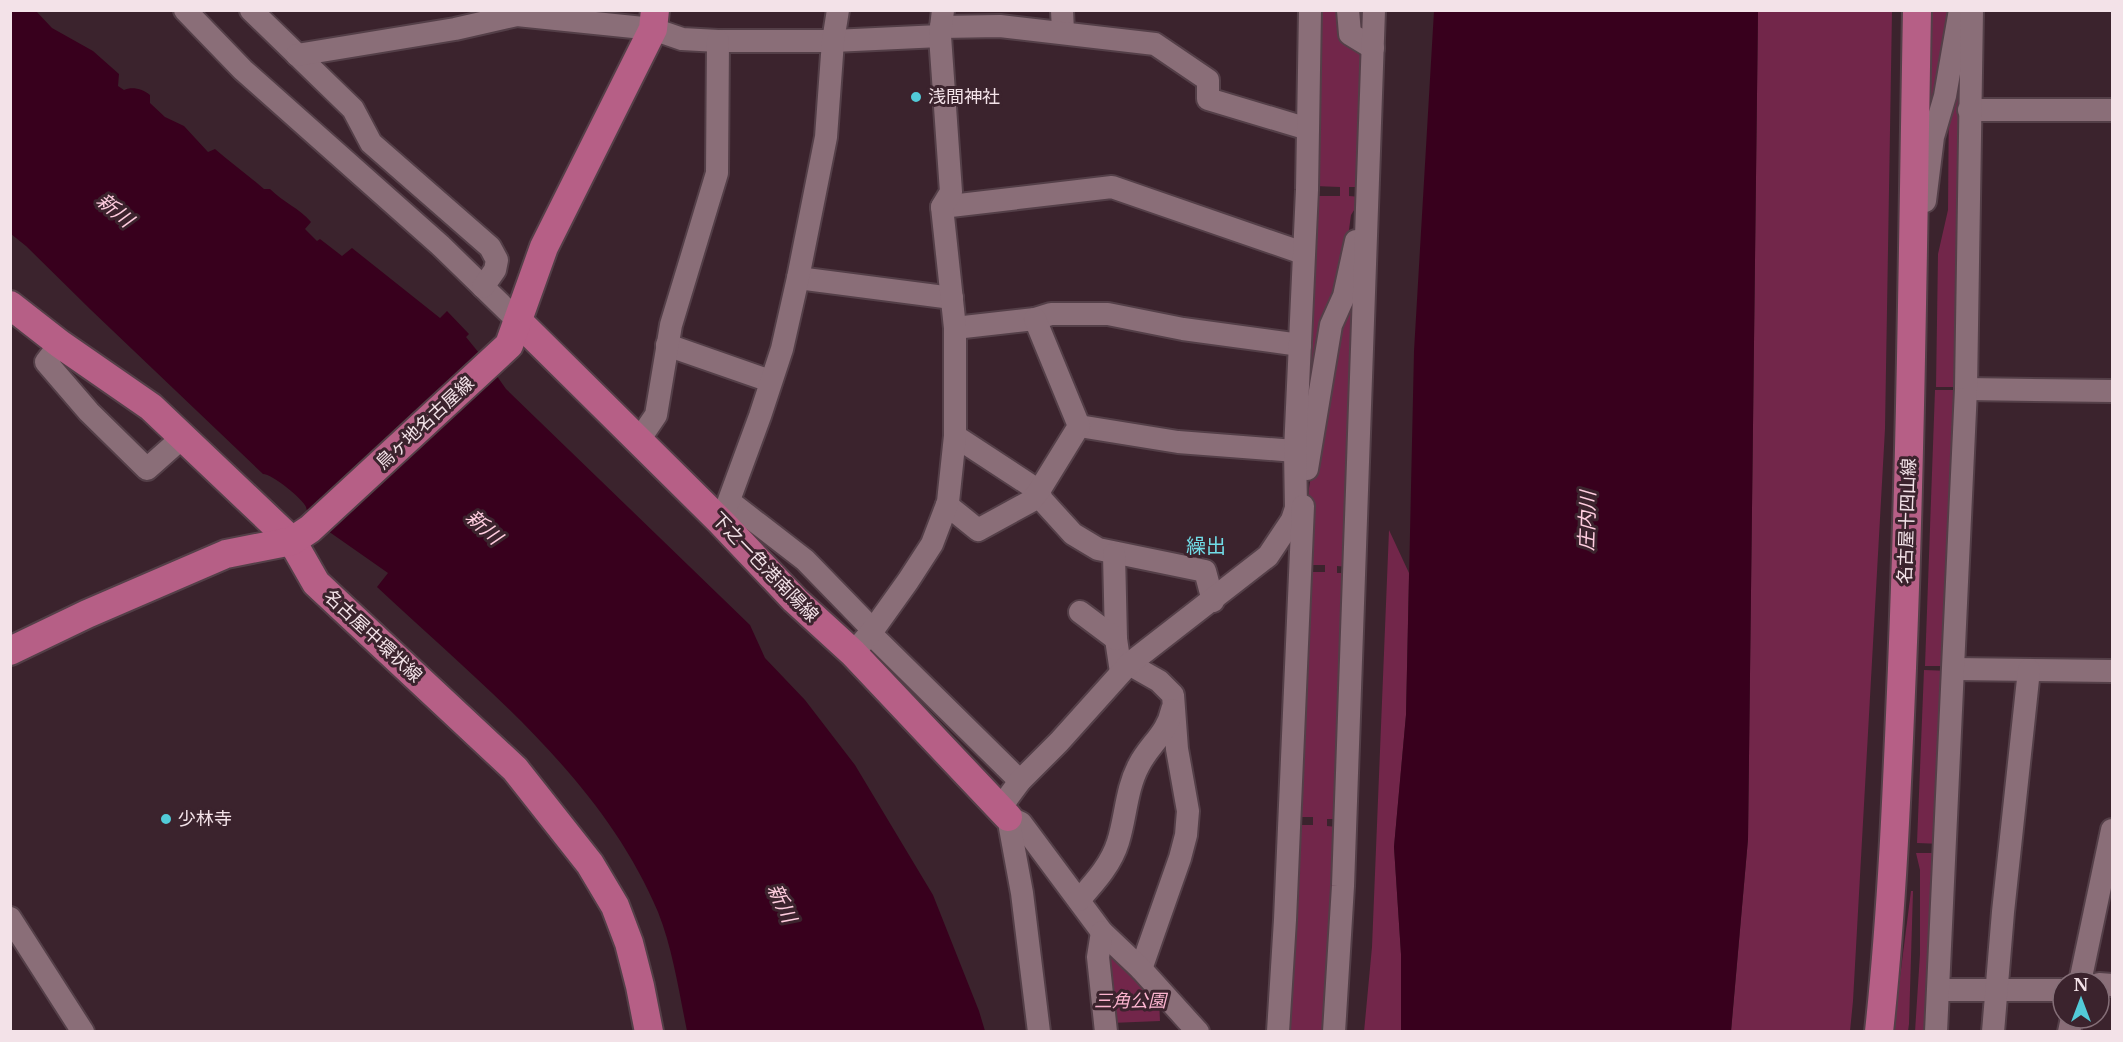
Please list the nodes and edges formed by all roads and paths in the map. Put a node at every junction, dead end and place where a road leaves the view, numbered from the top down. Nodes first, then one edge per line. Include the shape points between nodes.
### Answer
1 (185, 10) edge
2 (251, 10) edge
3 (838, 10) edge
4 (1310, 10) edge
5 (1348, 10) edge
6 (1374, 10) edge
7 (1917, 10) edge
8 (1960, 10) edge
9 (1972, 10) edge
10 (654, 20) edge
11 (1063, 21) edge
12 (941, 24) edge
13 (718, 41) junction
14 (833, 41) junction
15 (1373, 48) junction
16 (297, 55) junction
17 (1969, 110) junction
18 (2112, 110) edge
19 (1308, 129) junction
20 (942, 207) junction
21 (1366, 219) junction
22 (1913, 230) junction
23 (1304, 253) junction
24 (798, 278) junction
25 (483, 287) junction
26 (952, 298) junction
27 (10, 305) edge
28 (1035, 319) junction
29 (955, 328) junction
30 (513, 333) junction
31 (60, 344) junction
32 (668, 345) junction
33 (1300, 345) junction
34 (770, 381) junction
35 (1966, 389) junction
36 (2112, 391) edge
37 (1079, 426) junction
38 (955, 436) junction
39 (183, 437) junction
40 (639, 440) junction
41 (1295, 451) junction
42 (1039, 491) junction
43 (1300, 499) junction
44 (947, 505) junction
45 (726, 512) junction
46 (301, 535) junction
47 (1114, 554) junction
48 (1268, 556) junction
49 (1299, 567) junction
50 (1213, 601) junction
51 (1080, 612) dead end
52 (865, 638) junction
53 (1116, 639) junction
54 (10, 651) edge
55 (1125, 668) junction
56 (1954, 669) junction
57 (2029, 670) junction
58 (2112, 671) edge
59 (1174, 703) junction
60 (1020, 781) junction
61 (1004, 812) junction
62 (2112, 830) edge
63 (1079, 900) junction
64 (10, 918) edge
65 (1102, 932) junction
66 (1141, 969) junction
67 (2083, 970) edge
68 (1939, 990) junction
69 (1995, 990) junction
70 (2051, 990) edge
71 (1189, 1027) edge
72 (645, 1029) edge
73 (83, 1032) edge
74 (1039, 1032) edge
75 (1106, 1032) edge
76 (1278, 1032) edge
77 (1334, 1032) edge
78 (1879, 1032) edge
79 (1936, 1032) edge
80 (1993, 1032) edge

1 - 25 street via 243,70
2 - 16 street
3 - 14 street
4 - 19 street
5 - 15 street via 1350,34
6 - 15 street
7 - 22 main road, 名古屋十四山線
8 - 22 street via 1945,96 1933,137 1924,208
9 - 17 street
10 - 13 street via 682,39
10 - 16 street via 517,15
10 - 30 main road, 鳥ヶ地名古屋線 via 544,247
11 - 12 street via 1000,26
11 - 19 street via 1155,44 1209,80 1208,99
12 - 14 street
12 - 20 street via 951,192
13 - 14 street
13 - 32 street via 717,173
14 - 24 street via 826,137
15 - 21 street
16 - 25 street via 353,109 371,143 490,247 497,260
17 - 18 street
17 - 35 street
19 - 23 street
20 - 23 street via 1112,187
20 - 26 street
21 - 43 street via 1358,232 1344,296 1331,325
21 - 77 street via 1343,885
22 - 78 main road, 名古屋十四山線 via 1895,837
23 - 33 street
24 - 26 street
24 - 34 street via 782,350
25 - 30 street
26 - 29 street
27 - 31 main road, 名古屋中環状線
28 - 29 street
28 - 33 street via 1051,314 1108,314
28 - 37 street
29 - 38 street
30 - 40 main road, 下之一色港南陽線
30 - 46 main road, 鳥ヶ地名古屋線
31 - 39 main road, 名古屋中環状線 via 151,407
31 - 39 street via 46,362 89,412 147,469
32 - 34 street
32 - 40 street via 656,415
33 - 41 street
34 - 45 street
35 - 36 street
35 - 56 street
37 - 41 street via 1179,442
37 - 42 street
38 - 42 street
38 - 44 street
39 - 46 main road, 名古屋中環状線
40 - 45 main road, 下之一色港南陽線
41 - 43 street
42 - 44 street via 1030,501 978,530
42 - 47 street via 1042,500 1073,534
43 - 48 street via 1292,520
43 - 49 street
44 - 52 street via 932,544
45 - 52 main road, 下之一色港南陽線 via 795,600
46 - 54 main road via 226,554
46 - 72 main road, 名古屋中環状線 via 316,582 515,769 590,864 619,915 640,986
47 - 50 street via 1205,571
47 - 53 street
48 - 49 street
48 - 50 street
49 - 76 street
50 - 55 street
51 - 53 street
52 - 60 street
52 - 61 main road, 下之一色港南陽線
53 - 55 street
55 - 59 street via 1159,681 1173,695
55 - 60 street
56 - 57 street
56 - 68 street
57 - 58 street
57 - 69 street
59 - 63 street via 1163,734 1139,766 1118,844 1102,874
59 - 66 street via 1188,811 1186,835
60 - 61 street
61 - 63 street via 1021,824
61 - 74 street via 1022,893
62 - 67 street
63 - 65 street
64 - 73 street
65 - 66 street
65 - 75 street via 1098,957
66 - 71 street
68 - 69 street
68 - 79 street
69 - 70 street
69 - 80 street

